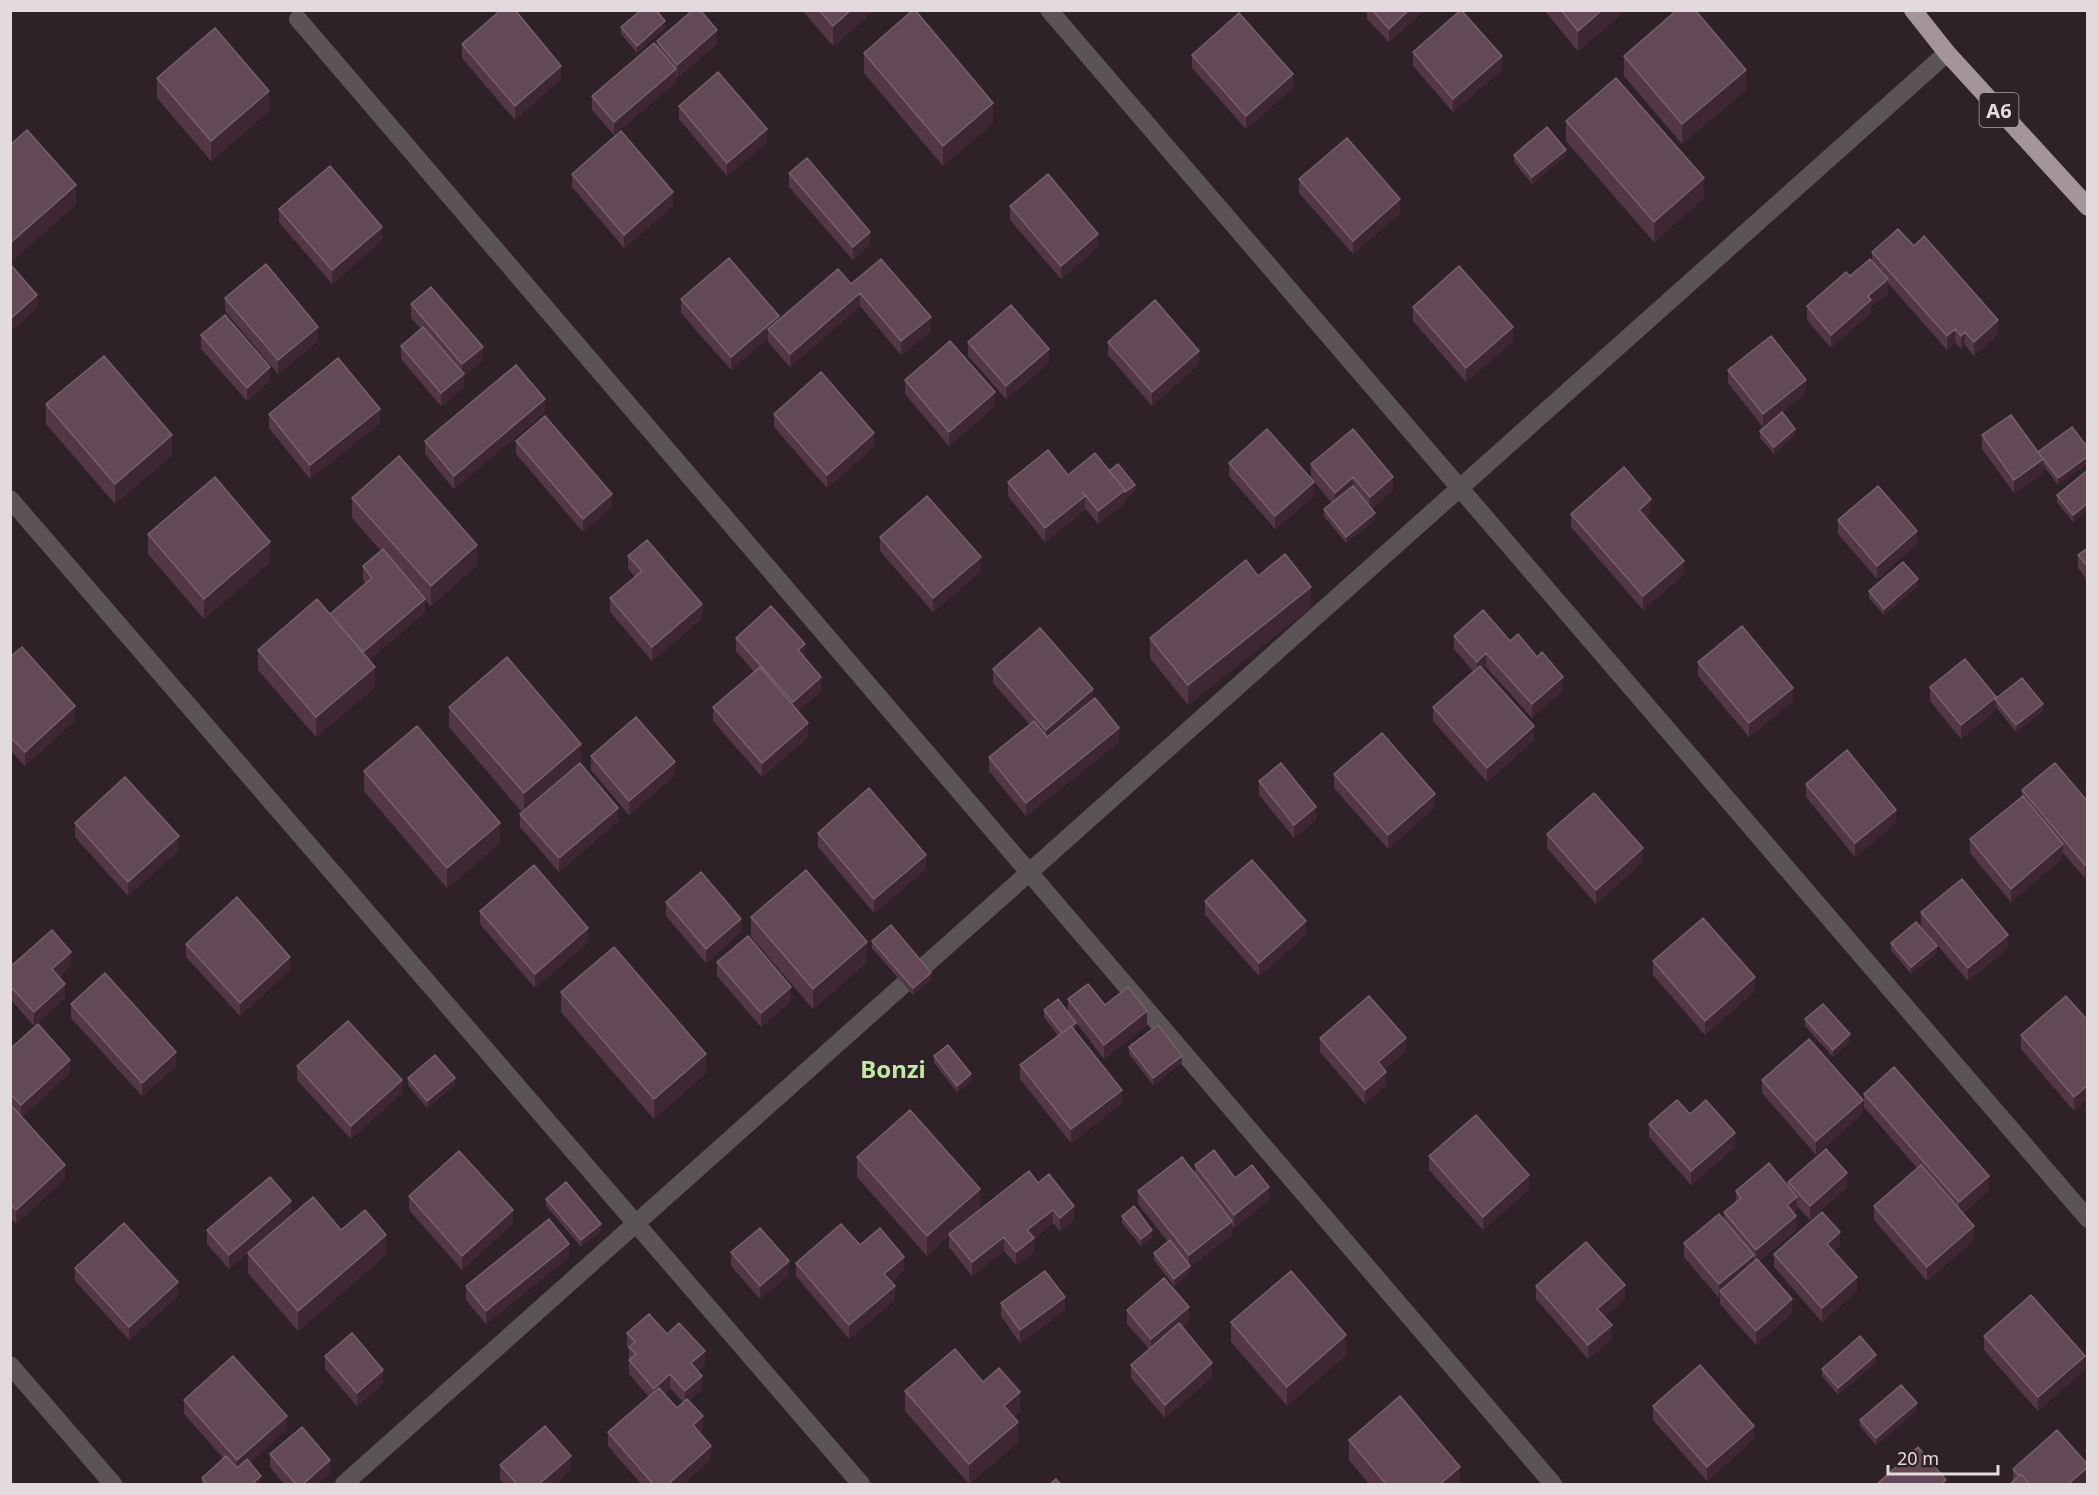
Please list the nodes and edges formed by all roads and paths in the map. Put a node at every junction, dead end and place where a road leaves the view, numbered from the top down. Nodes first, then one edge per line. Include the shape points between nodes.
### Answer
1 (1049, 10) edge
2 (1912, 10) edge
3 (298, 19) dead end
4 (1947, 53) junction
5 (2088, 207) edge
6 (1459, 489) junction
7 (10, 499) edge
8 (1029, 873) junction
9 (2088, 1219) edge
10 (636, 1224) junction
11 (10, 1365) edge
12 (113, 1485) edge
13 (344, 1485) edge
14 (861, 1485) edge
15 (1553, 1485) edge

1 - 6 street
2 - 4 highway, A6
3 - 8 street
4 - 5 highway, A6
4 - 6 street
6 - 8 street
6 - 9 street
7 - 10 street
8 - 10 street
8 - 15 street
10 - 13 street
10 - 14 street
11 - 12 street

